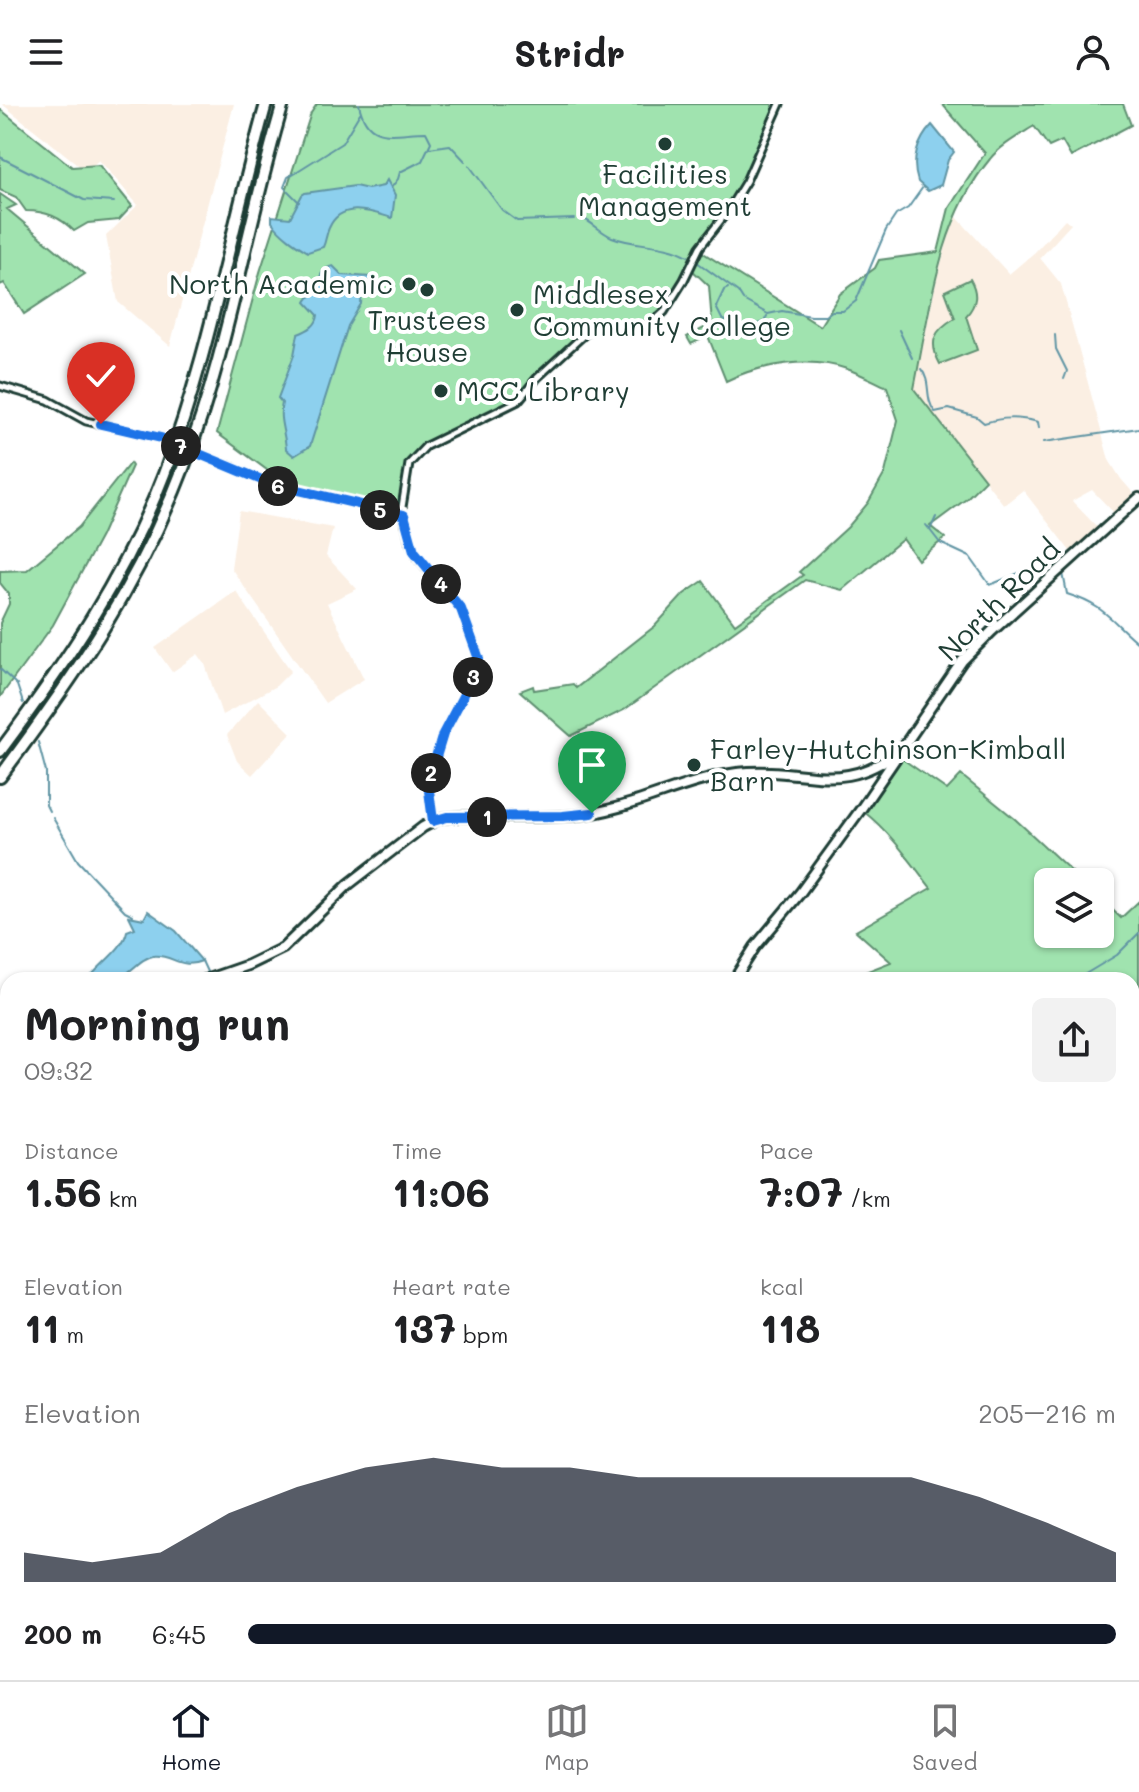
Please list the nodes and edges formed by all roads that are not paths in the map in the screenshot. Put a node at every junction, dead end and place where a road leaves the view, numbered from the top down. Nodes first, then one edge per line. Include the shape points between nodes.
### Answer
1 (266, 104) edge
2 (283, 104) edge
3 (780, 104) edge
4 (0, 386) edge
5 (1139, 498) edge
6 (404, 515) junction
7 (903, 749) junction
8 (0, 751) edge
9 (873, 768) junction
10 (0, 777) edge
11 (882, 778) junction
12 (433, 821) junction
13 (227, 972) edge
14 (739, 972) edge

1 - 8 highway via 194,387 154,498 102,603
2 - 10 highway via 203,410 168,506 103,632
3 - 6 street via 746,181 700,247 667,309 642,327 606,326 587,332 511,406 426,446 409,464
4 - 6 street, bridge via 48,400 82,420 161,438 269,483
5 - 7 main road, North Road via 976,645
6 - 12 street via 414,551 461,609 479,659 443,734 428,783
7 - 9 main road
7 - 11 main road, North Road
9 - 11 main road
9 - 12 main road via 840,778 737,773 580,815
11 - 14 main road, North Road
12 - 13 main road via 332,898 290,943

